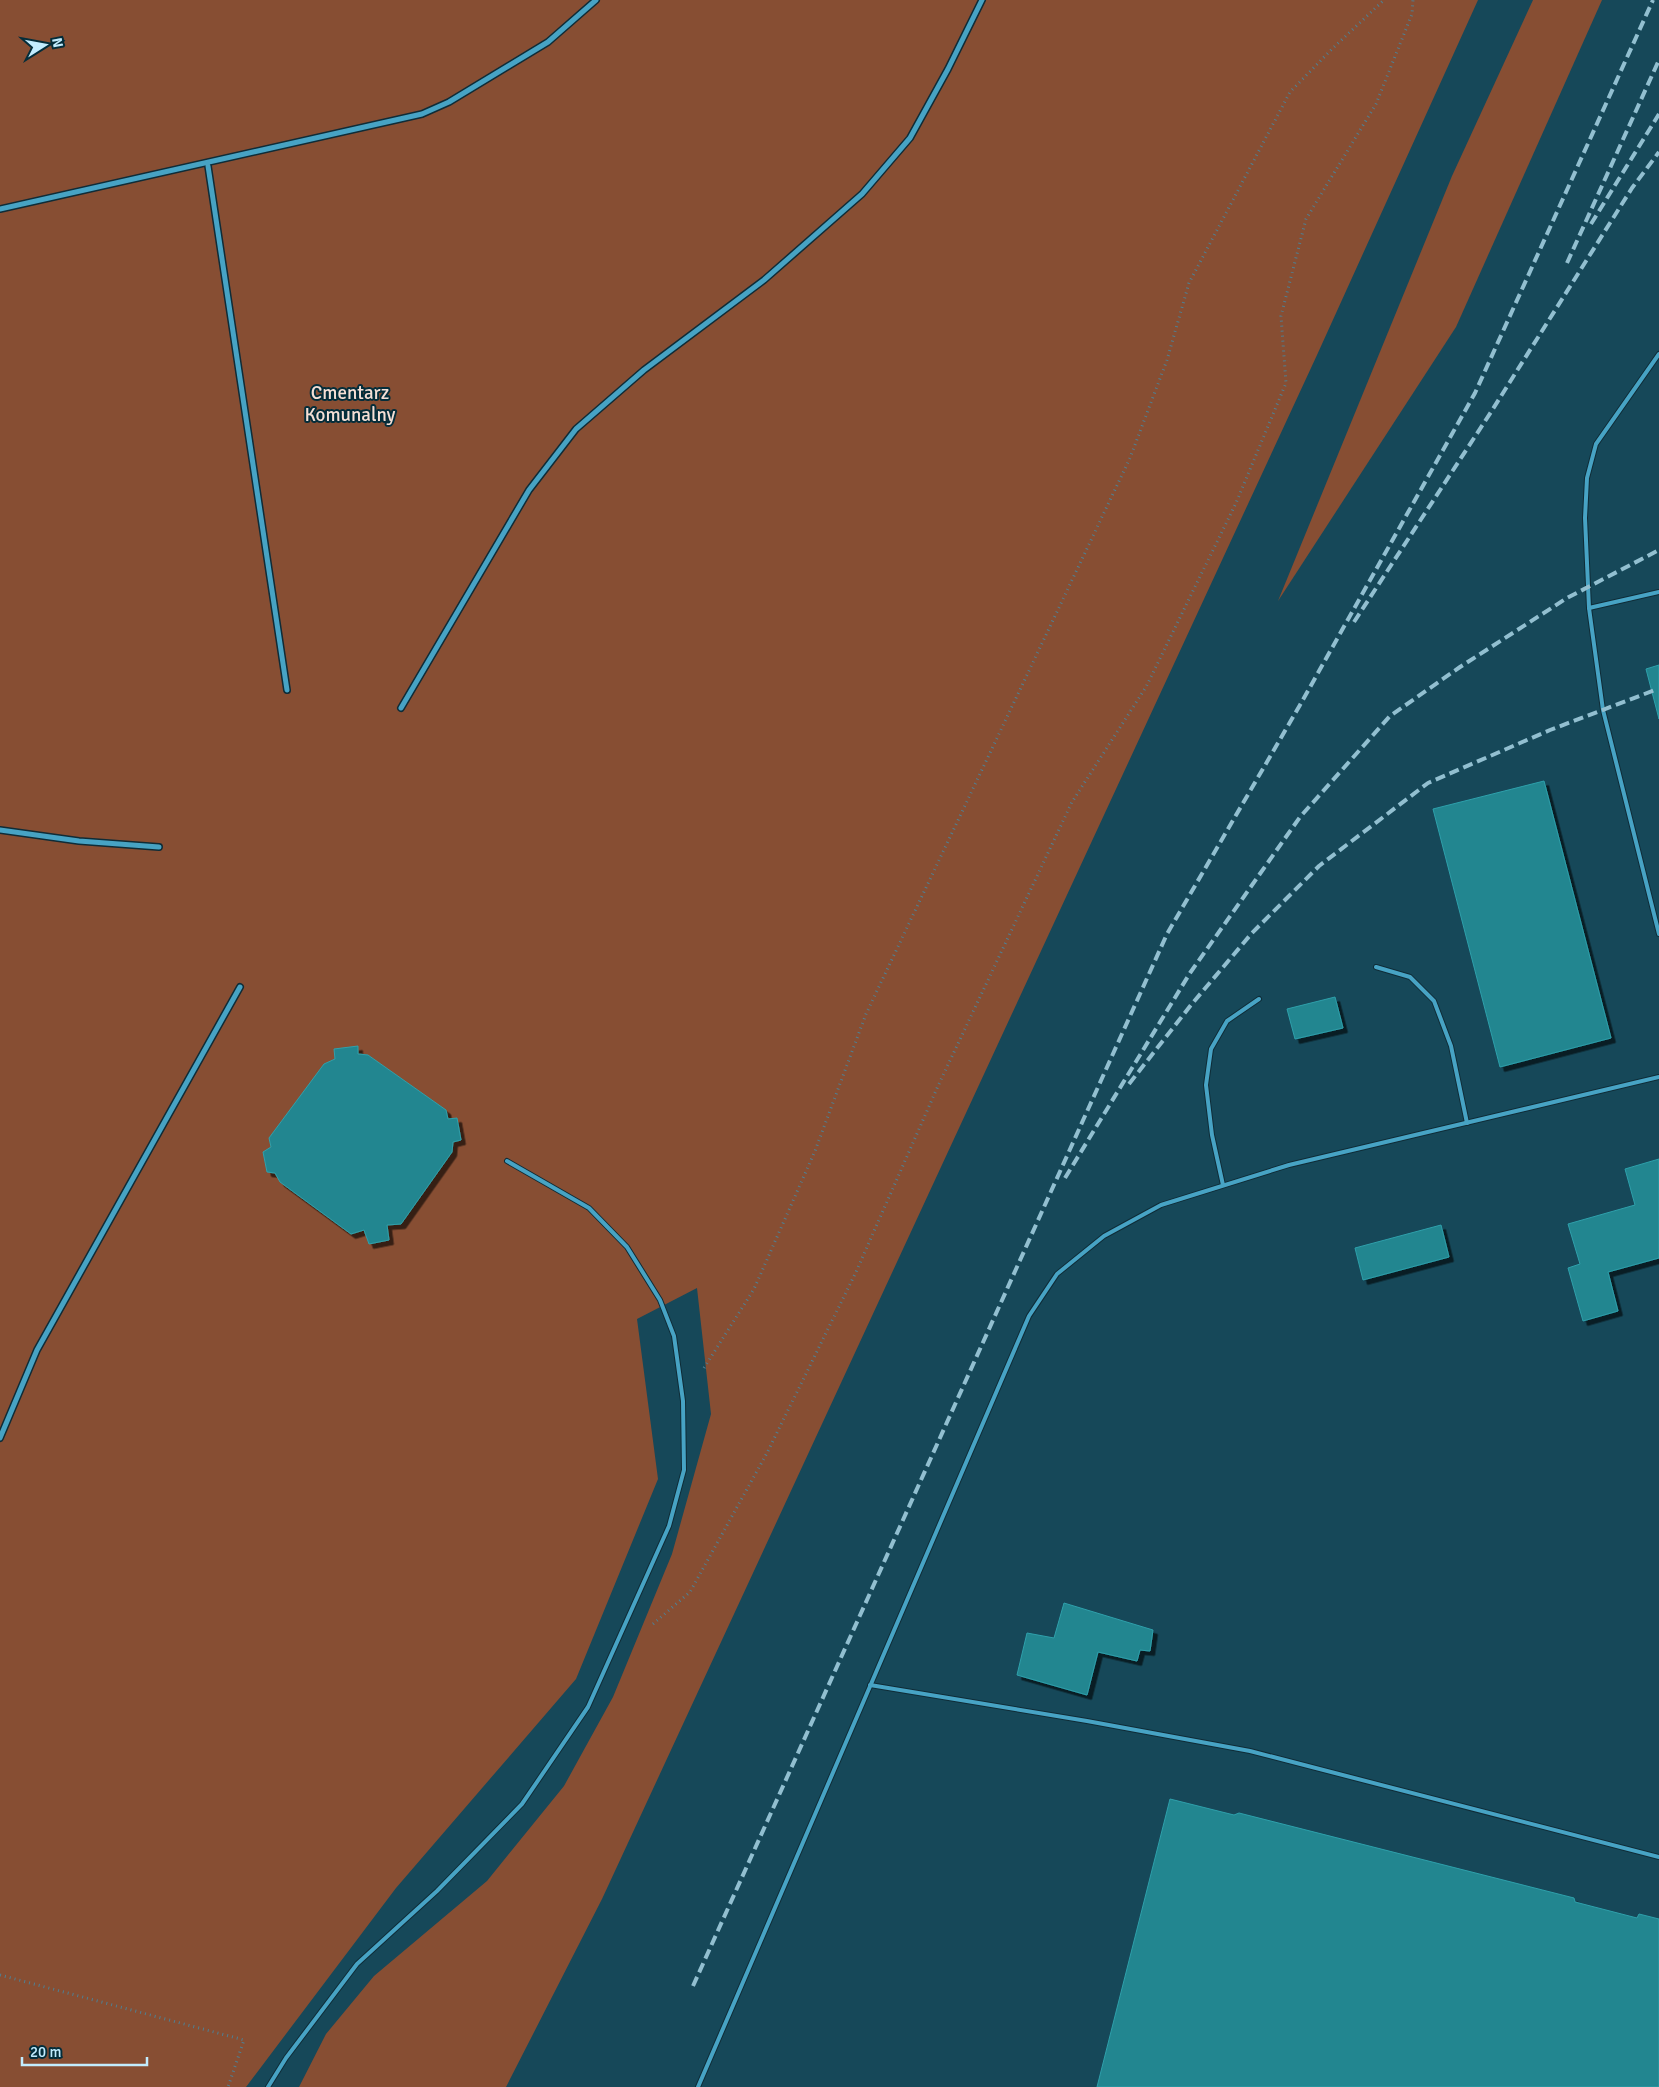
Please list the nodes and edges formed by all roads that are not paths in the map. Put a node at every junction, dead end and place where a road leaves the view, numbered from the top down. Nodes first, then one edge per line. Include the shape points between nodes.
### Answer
1 (596, 0) edge
2 (982, 0) edge
3 (208, 166) dead end
4 (0, 209) edge
5 (1659, 354) edge
6 (1659, 592) edge
7 (1589, 608) junction
8 (287, 690) dead end
9 (401, 708) dead end
10 (0, 830) edge
11 (159, 848) dead end
12 (1659, 934) edge
13 (1376, 967) dead end
14 (240, 987) dead end
15 (1259, 999) dead end
16 (1659, 1076) edge
17 (1467, 1123) junction
18 (506, 1161) dead end
19 (1223, 1186) junction
20 (0, 1438) edge
21 (870, 1685) junction
22 (1659, 1857) edge
23 (268, 2087) edge
24 (698, 2087) edge

1 - 4 street via 548,42 449,102 422,114
2 - 9 street via 910,138 862,194 764,280 644,370 576,428 529,490
3 - 8 street
5 - 7 lane via 1596,444 1587,478 1584,518
6 - 7 lane
7 - 12 lane via 1603,710
10 - 11 street
13 - 17 lane via 1410,977 1434,1001 1451,1046
14 - 20 street via 37,1350
15 - 19 lane via 1227,1021 1211,1050 1206,1085
16 - 17 lane
17 - 19 lane via 1289,1165
18 - 23 lane via 588,1208 627,1247 660,1300 674,1336 683,1401 684,1470 669,1526 588,1707 522,1804 437,1891 357,1964
19 - 21 lane via 1161,1205 1104,1236 1057,1274 1029,1316
21 - 22 lane via 1250,1751
21 - 24 lane

